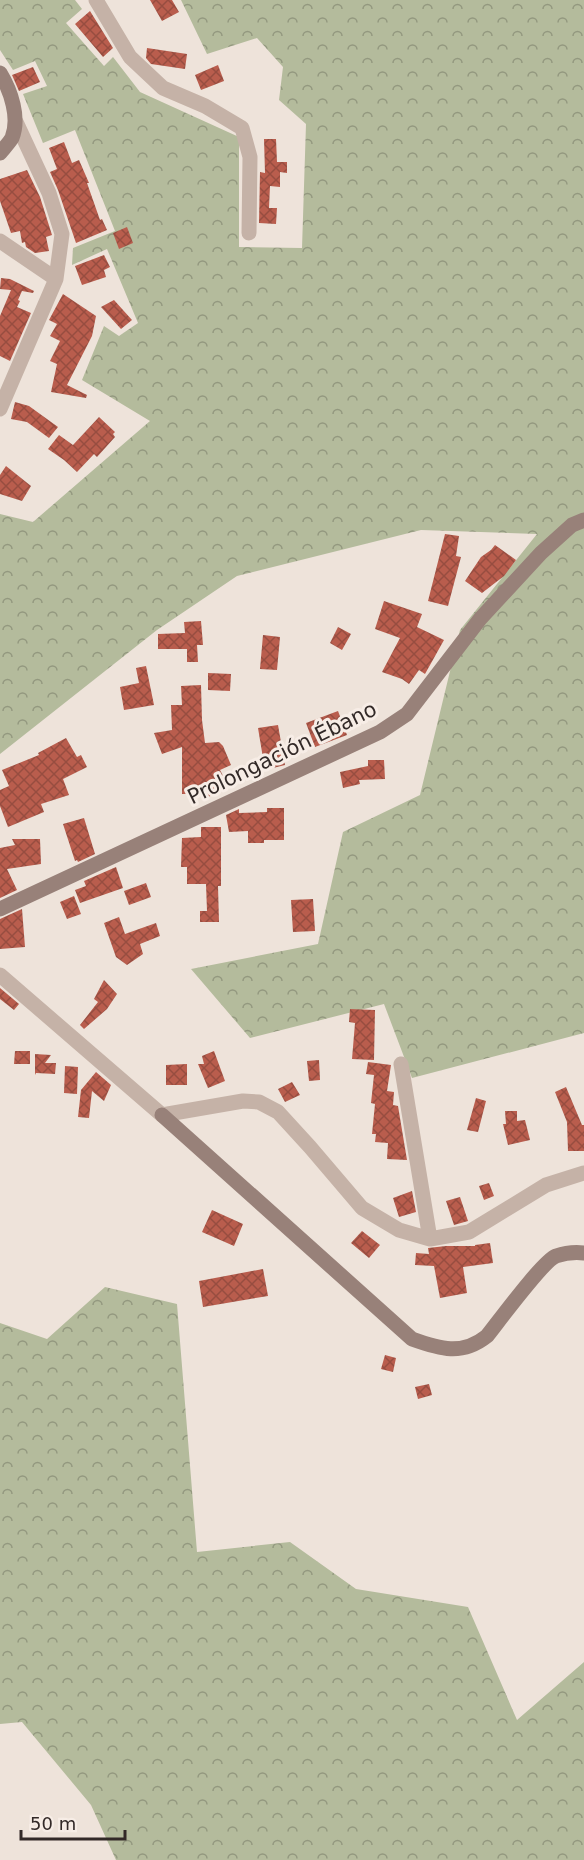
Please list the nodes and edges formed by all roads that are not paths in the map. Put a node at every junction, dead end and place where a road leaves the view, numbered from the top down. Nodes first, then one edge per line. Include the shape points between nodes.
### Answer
1 (96, 0) edge
2 (0, 73) edge
3 (16, 122) junction
4 (0, 153) edge
5 (249, 233) dead end
6 (0, 240) edge
7 (56, 279) junction
8 (0, 409) edge
9 (580, 524) edge
10 (0, 909) edge
11 (0, 975) edge
12 (401, 1064) dead end
13 (162, 1115) junction
14 (584, 1173) edge
15 (430, 1239) junction
16 (584, 1253) edge

1 - 5 street via 130,57 164,88 242,128 250,157
2 - 3 street
3 - 4 street via 11,139
3 - 7 street via 49,193 62,234
6 - 7 street
7 - 8 street
9 - 10 street, Prolongación Ébano via 541,553 480,619 407,714 380,732
11 - 13 street
12 - 15 street
13 - 15 street via 243,1101 259,1102 278,1112 362,1208 399,1230
13 - 16 street via 412,1339 435,1347 452,1350 478,1343 554,1257
14 - 15 street via 546,1185 469,1232

